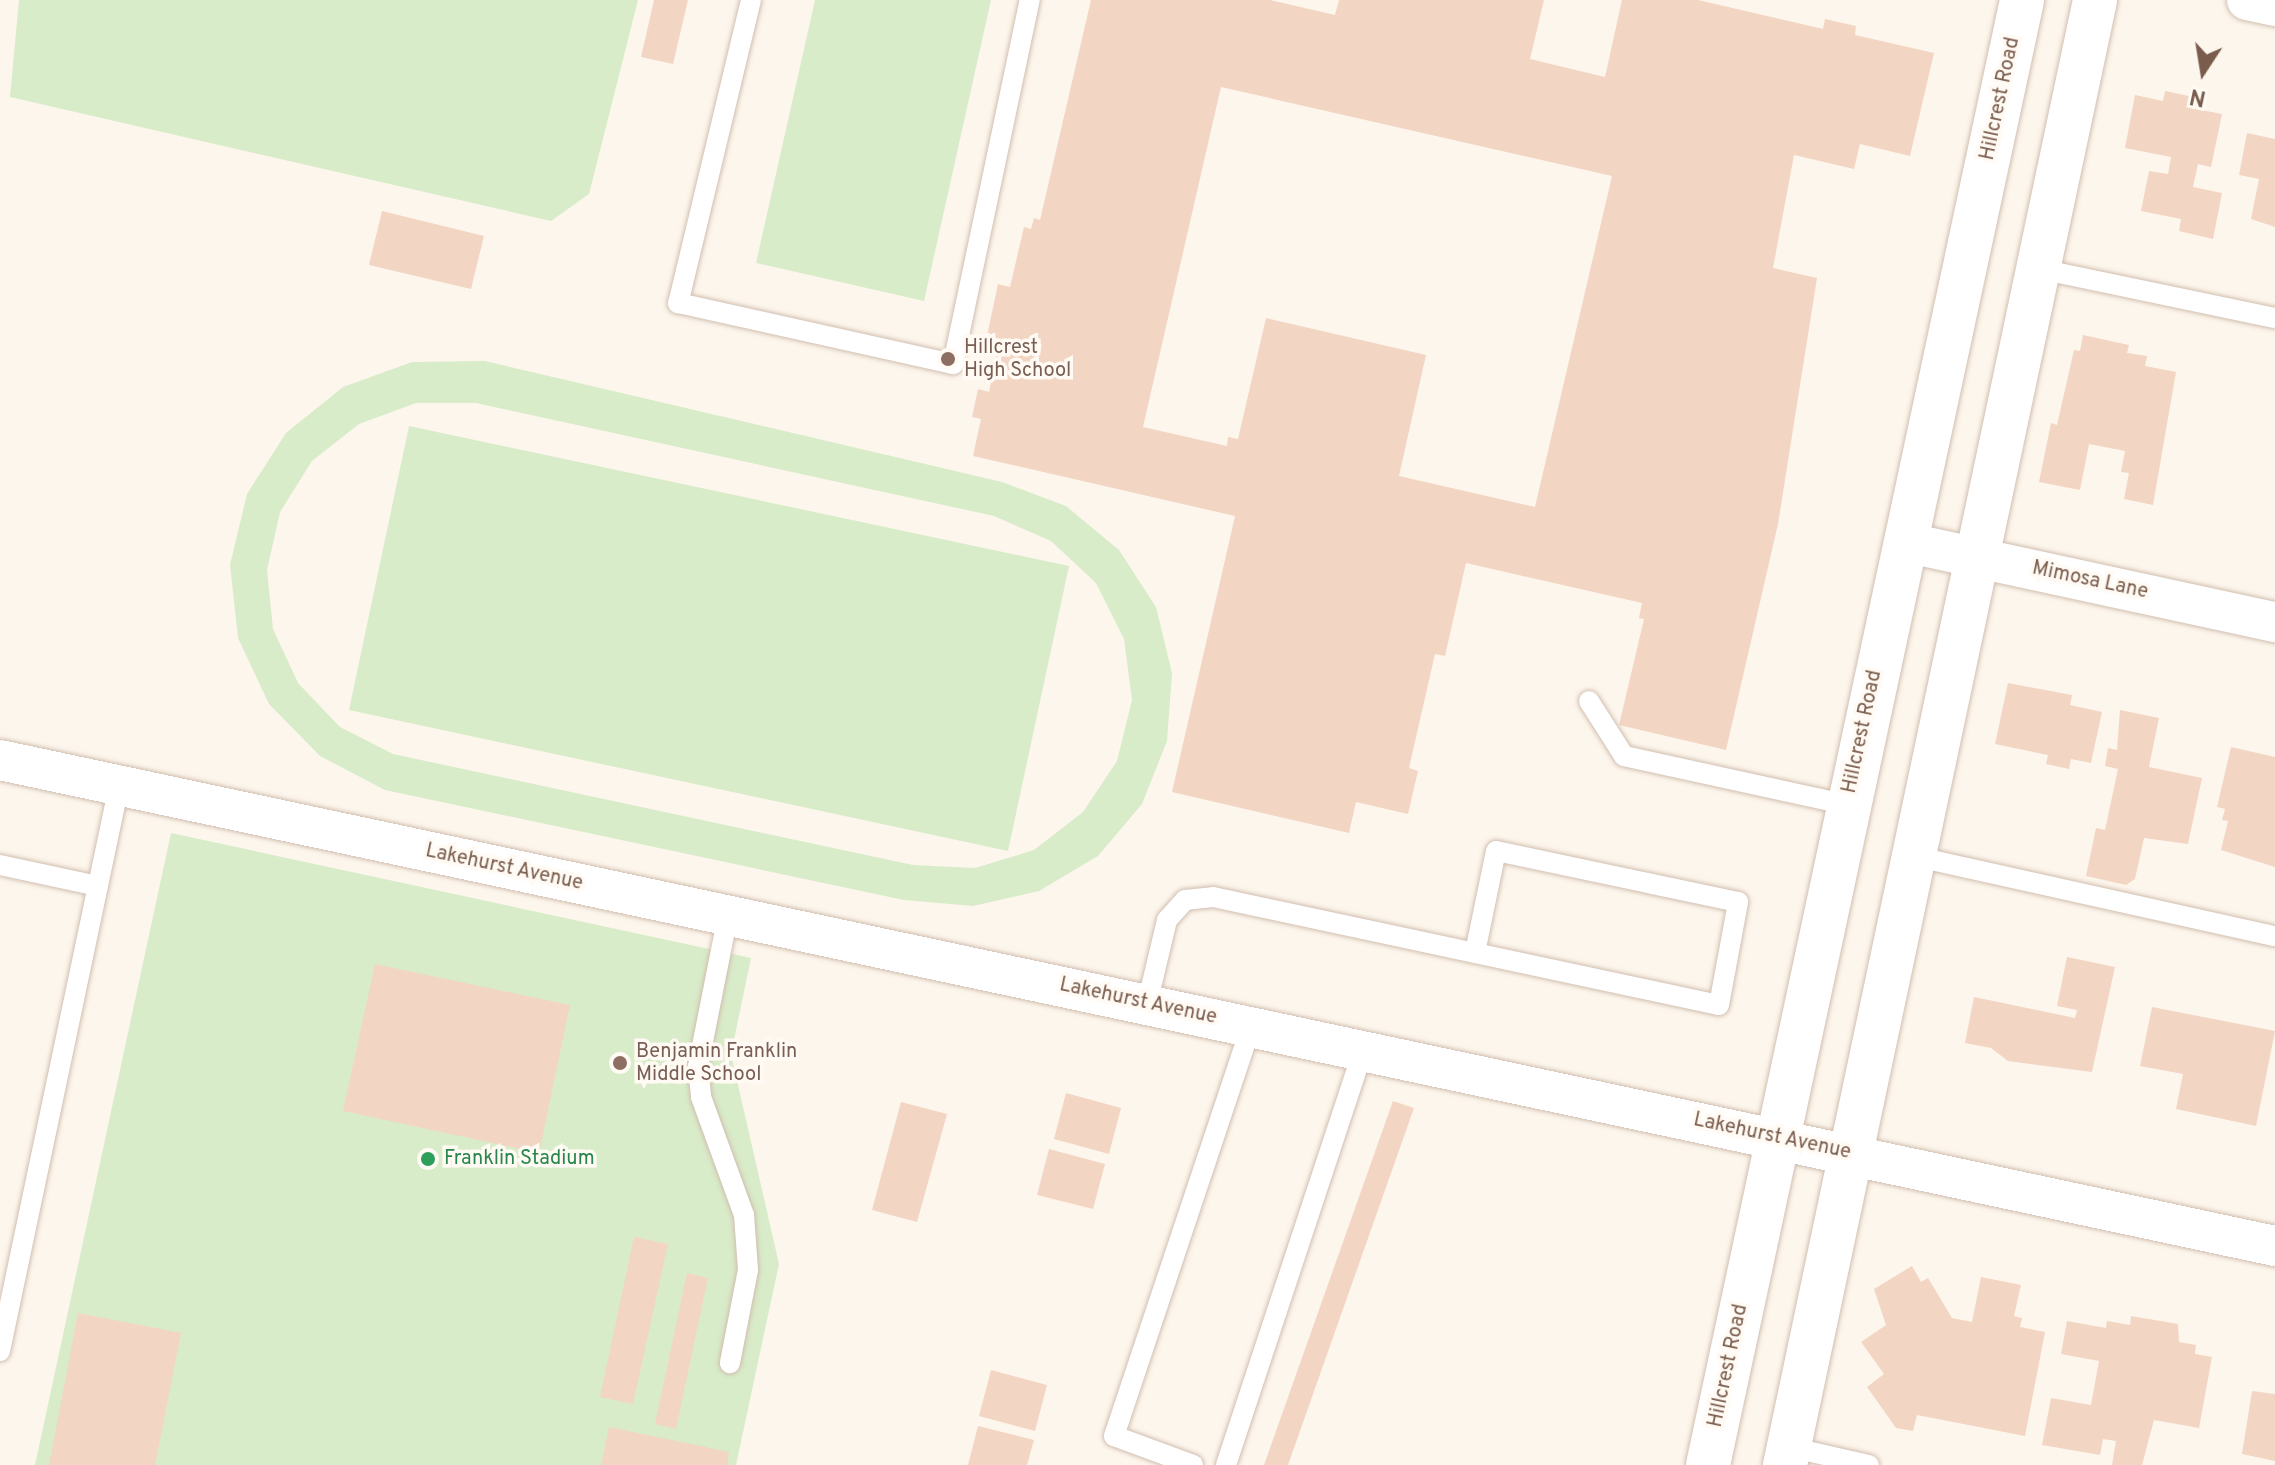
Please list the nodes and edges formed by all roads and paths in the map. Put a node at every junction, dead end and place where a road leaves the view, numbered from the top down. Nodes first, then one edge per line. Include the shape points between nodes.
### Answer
1 (751, 0) edge
2 (1030, 0) edge
3 (2022, 0) edge
4 (2095, 0) edge
5 (2247, 0) edge
6 (2275, 6) edge
7 (2040, 269) junction
8 (2275, 318) edge
9 (1904, 542) junction
10 (1981, 557) junction
11 (2275, 622) edge
12 (1589, 701) dead end
13 (0, 760) edge
14 (119, 786) junction
15 (1848, 805) junction
16 (1913, 856) junction
17 (0, 865) edge
18 (98, 886) junction
19 (728, 915) junction
20 (2275, 936) edge
21 (1475, 952) junction
22 (1147, 1004) junction
23 (1251, 1026) junction
24 (1363, 1050) junction
25 (1779, 1139) junction
26 (1849, 1154) junction
27 (2275, 1246) edge
28 (0, 1351) edge
29 (730, 1363) dead end
30 (1787, 1456) edge
31 (1193, 1465) edge
32 (1226, 1465) edge
33 (1708, 1465) edge
34 (1869, 1465) edge

1 - 2 lane via 678,303 953,364
3 - 9 main road, Hillcrest Road
4 - 7 main road
5 - 6 street
7 - 8 lane
7 - 10 main road
9 - 10 street, Mimosa Lane
9 - 15 main road, Hillcrest Road
10 - 11 street, Mimosa Lane
10 - 16 main road
12 - 15 lane via 1624,756
13 - 14 street, Lakehurst Avenue
14 - 18 lane
14 - 19 street, Lakehurst Avenue
15 - 25 main road, Hillcrest Road
16 - 20 lane
16 - 26 main road
17 - 18 lane
18 - 28 lane
19 - 22 street, Lakehurst Avenue
19 - 29 lane via 698,1067 701,1097 744,1215 748,1270
21 - 21 lane via 1719,1005 1738,902 1496,851
21 - 22 lane via 1213,897 1185,900 1167,920
22 - 23 street, Lakehurst Avenue
23 - 24 street, Lakehurst Avenue
23 - 31 lane via 1114,1436
24 - 25 street, Lakehurst Avenue
24 - 32 lane
25 - 26 street, Lakehurst Avenue
25 - 33 main road, Hillcrest Road
26 - 27 street, Lakehurst Avenue
26 - 30 main road
30 - 34 lane

